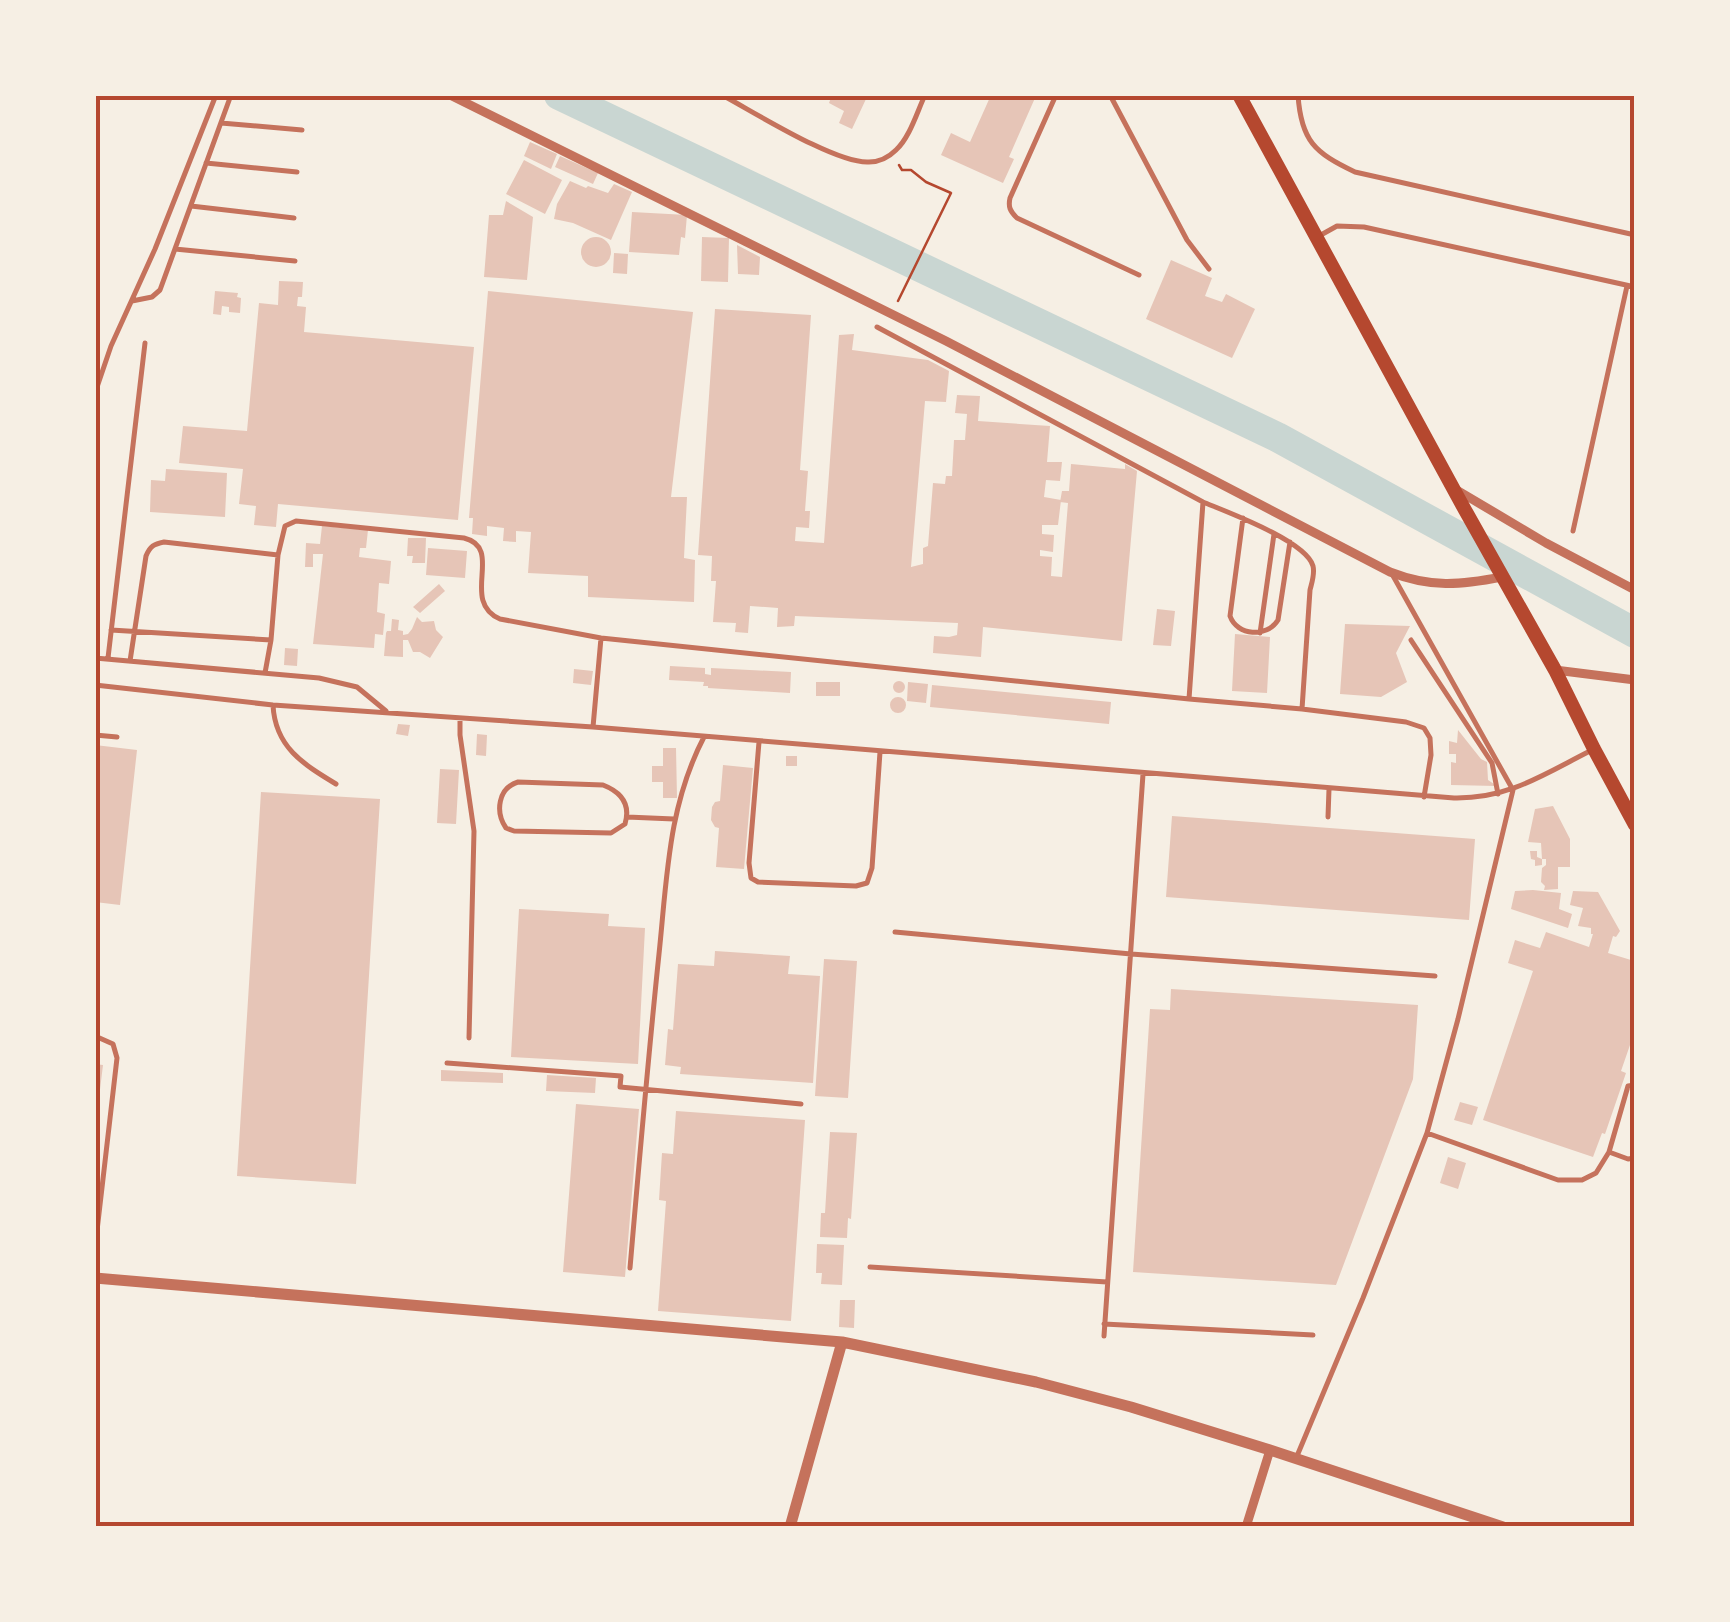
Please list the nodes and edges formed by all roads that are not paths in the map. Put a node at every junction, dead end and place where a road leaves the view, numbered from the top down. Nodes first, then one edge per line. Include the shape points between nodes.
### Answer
1 (216, 95) edge
2 (231, 95) edge
3 (450, 95) edge
4 (722, 95) edge
5 (925, 95) edge
6 (1056, 95) edge
7 (1110, 95) edge
8 (1240, 95) edge
9 (1298, 95) edge
10 (220, 123) junction
11 (302, 130) dead end
12 (206, 163) junction
13 (297, 172) dead end
14 (190, 206) junction
15 (294, 218) dead end
16 (1635, 235) edge
17 (1316, 238) junction
18 (175, 248) junction
19 (294, 261) dead end
20 (1209, 269) dead end
21 (1139, 276) dead end
22 (1626, 286) junction
23 (1635, 288) edge
24 (132, 301) junction
25 (877, 328) dead end
26 (145, 343) dead end
27 (95, 393) edge
28 (1455, 489) junction
29 (1203, 502) junction
30 (1243, 518) junction
31 (1573, 531) dead end
32 (1274, 534) junction
33 (1290, 542) junction
34 (278, 556) junction
35 (1498, 570) junction
36 (1390, 572) junction
37 (1635, 590) edge
38 (111, 630) junction
39 (136, 632) junction
40 (1260, 632) junction
41 (601, 638) junction
42 (271, 640) junction
43 (1412, 640) dead end
44 (95, 658) edge
45 (108, 658) junction
46 (130, 661) junction
47 (1555, 670) junction
48 (265, 674) junction
49 (1635, 680) edge
50 (95, 686) edge
51 (1189, 699) junction
52 (273, 705) junction
53 (1302, 709) junction
54 (388, 713) junction
55 (460, 718) junction
56 (593, 727) junction
57 (95, 735) edge
58 (704, 737) junction
59 (116, 738) dead end
60 (760, 742) junction
61 (1594, 749) junction
62 (880, 752) junction
63 (1143, 774) junction
64 (336, 784) dead end
65 (1329, 789) junction
66 (1513, 790) junction
67 (1498, 794) junction
68 (1424, 796) junction
69 (1328, 816) dead end
70 (627, 817) junction
71 (674, 819) junction
72 (1635, 824) edge
73 (895, 932) dead end
74 (1131, 954) junction
75 (1435, 976) dead end
76 (95, 1036) edge
77 (469, 1038) dead end
78 (447, 1063) dead end
79 (1635, 1085) edge
80 (645, 1088) junction
81 (802, 1104) dead end
82 (1427, 1133) junction
83 (1609, 1152) junction
84 (1635, 1158) edge
85 (95, 1248) edge
86 (870, 1267) dead end
87 (630, 1268) dead end
88 (95, 1278) edge
89 (1107, 1282) junction
90 (1104, 1324) junction
91 (1104, 1336) dead end
92 (1312, 1336) dead end
93 (842, 1342) junction
94 (1270, 1450) junction
95 (1296, 1458) junction
96 (790, 1527) edge
97 (1246, 1527) edge
98 (1503, 1527) edge

1 - 24 lane
2 - 10 lane
3 - 36 street via 946,341
4 - 5 lane via 828,152 869,162 901,146
6 - 21 lane via 1008,206 1017,218
7 - 20 lane
8 - 17 main road
9 - 16 lane via 1309,140 1325,158 1354,172
10 - 11 lane
10 - 12 lane
12 - 13 lane
12 - 14 lane
14 - 15 lane
14 - 18 lane
17 - 22 lane via 1337,226 1364,227
17 - 28 main road
18 - 19 lane
18 - 24 lane via 160,290
22 - 23 lane
22 - 31 lane
24 - 27 lane
25 - 29 lane
26 - 38 lane
28 - 35 main road
28 - 37 street
29 - 30 lane
29 - 51 lane
30 - 32 lane
30 - 40 lane via 1230,616 1238,628
32 - 33 lane
32 - 40 lane
33 - 40 lane via 1278,620
33 - 53 lane via 1314,571
34 - 39 lane via 154,544 146,556
34 - 41 lane via 282,530 296,522 473,540 482,554 480,598 489,614
34 - 42 lane
35 - 36 street via 1462,584
35 - 47 main road
36 - 66 lane
38 - 39 lane
38 - 45 lane
39 - 42 lane
39 - 46 lane
41 - 51 lane
41 - 56 lane
42 - 48 lane
43 - 67 lane via 1492,764
44 - 45 lane
45 - 46 lane
46 - 48 lane
47 - 49 street
47 - 61 main road
48 - 54 lane via 357,687
50 - 52 lane
51 - 53 lane
52 - 54 lane
52 - 64 lane via 285,745
53 - 68 lane via 1424,728 1431,755
54 - 55 lane
55 - 56 lane
55 - 77 lane via 474,830
56 - 58 lane
57 - 59 lane
58 - 60 lane
58 - 71 lane
60 - 62 lane
60 - 62 lane via 749,863 758,882 867,883
61 - 66 lane
61 - 72 main road
62 - 63 lane
63 - 65 lane
63 - 74 lane
65 - 68 lane
65 - 69 lane
66 - 67 lane
66 - 82 lane
67 - 68 lane
70 - 70 lane via 624,801 604,785 518,782 501,795 502,823 514,831 611,833
70 - 71 lane
71 - 80 lane
73 - 74 lane
74 - 75 lane
74 - 89 lane
76 - 85 lane via 114,1044 117,1058
78 - 80 lane via 621,1076 620,1087
79 - 83 lane via 1628,1086
80 - 81 lane
80 - 87 lane
82 - 83 lane via 1558,1180 1596,1173
82 - 95 lane
83 - 84 lane
86 - 89 lane
88 - 93 street
89 - 90 lane
90 - 91 lane
90 - 92 lane
93 - 94 street via 1036,1382
93 - 96 street
94 - 95 street
94 - 97 street
95 - 98 street

